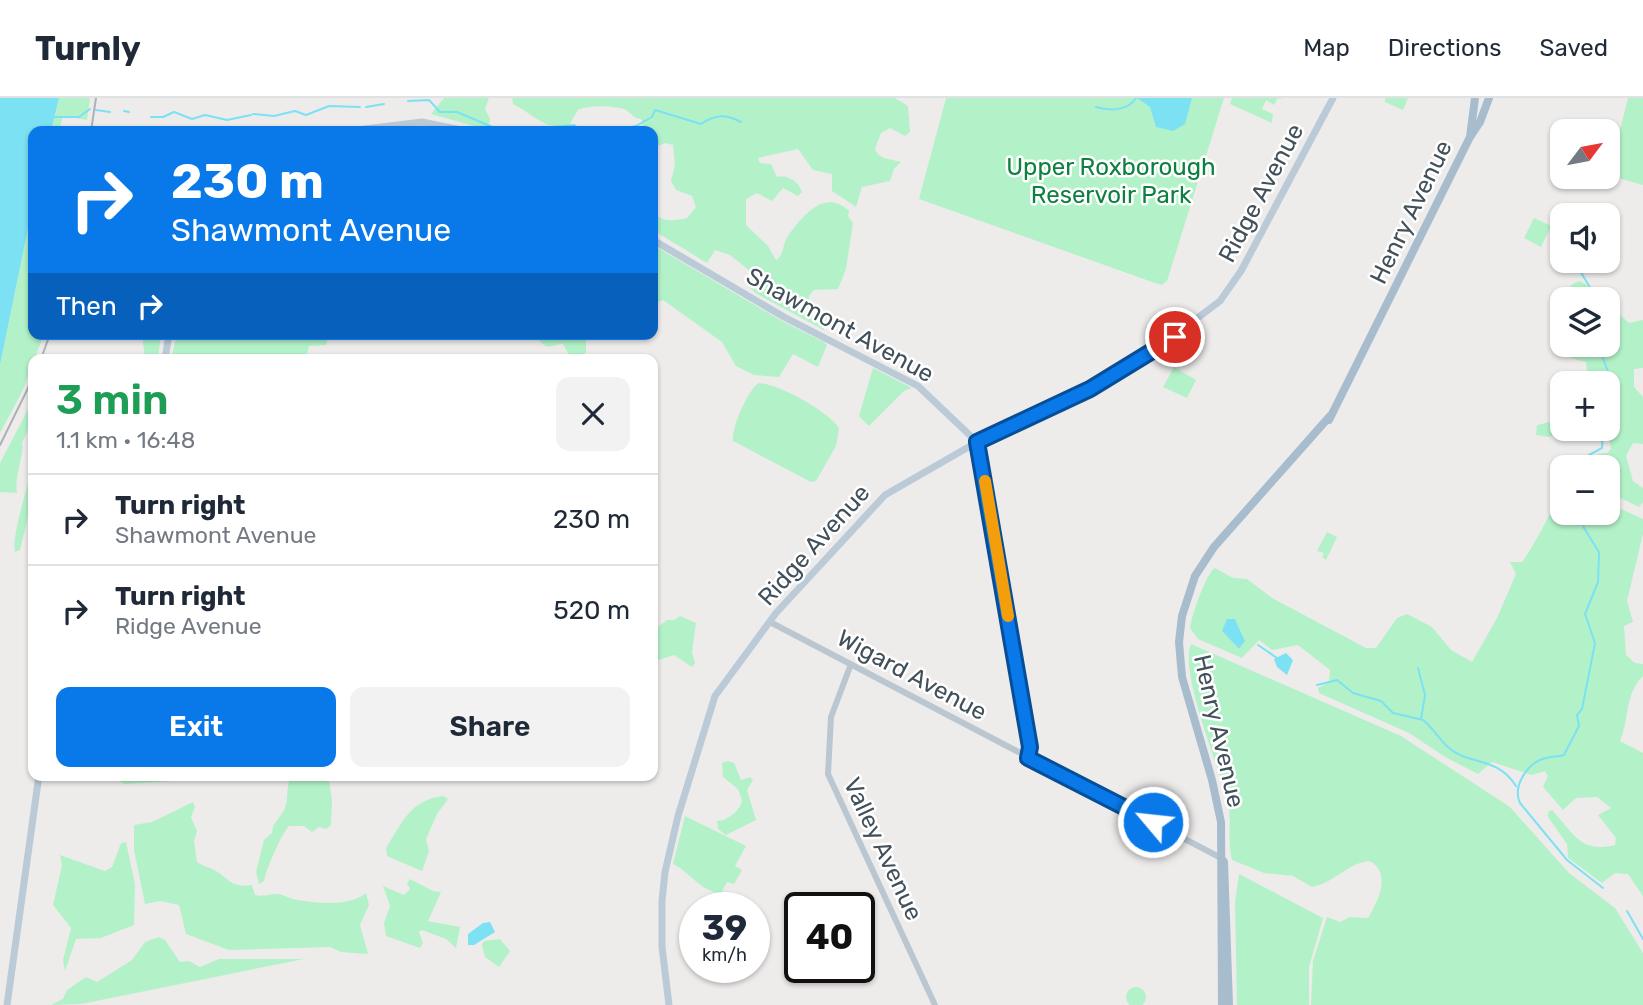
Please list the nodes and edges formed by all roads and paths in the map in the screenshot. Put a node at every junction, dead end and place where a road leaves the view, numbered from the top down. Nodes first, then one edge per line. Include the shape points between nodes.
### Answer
1 (1333, 98) edge
2 (1475, 98) edge
3 (1489, 98) edge
4 (387, 126) edge
5 (439, 126) edge
6 (1470, 136) junction
7 (658, 243) edge
8 (977, 442) junction
9 (770, 622) junction
10 (851, 664) junction
11 (1028, 758) junction
12 (38, 781) edge
13 (1223, 859) junction
14 (7, 1005) edge
15 (669, 1005) edge
16 (935, 1005) edge
17 (1222, 1005) edge
18 (1229, 1005) edge

1 - 8 main road, Ridge Avenue via 1223,298 1170,340 1099,384
2 - 6 main road, Henry Avenue
3 - 6 main road, Henry Avenue
4 - 5 main road via 417,122
6 - 13 main road, Henry Avenue via 1330,416 1207,557 1189,590 1180,626 1182,677 1216,796
7 - 8 main road, Shawmont Avenue via 784,317 918,386
8 - 9 main road, Ridge Avenue via 881,498
8 - 11 street via 1030,747
9 - 10 street, Wigard Avenue
9 - 15 main road, Ridge Avenue via 715,696 676,825 662,901
10 - 11 street, Wigard Avenue
10 - 16 street, Valley Avenue via 831,717 828,774
11 - 13 street, Wigard Avenue
12 - 14 main road
13 - 17 main road, Henry Avenue
13 - 18 main road, Henry Avenue

